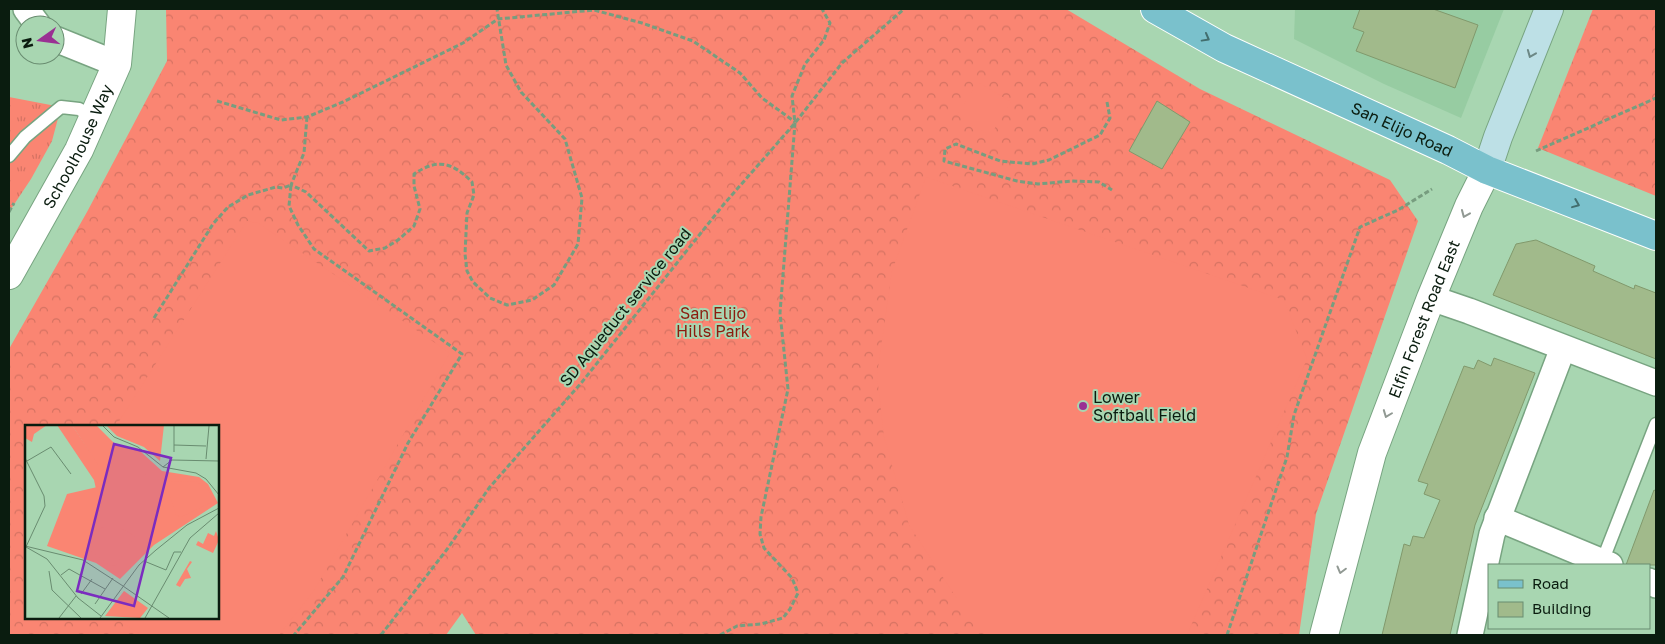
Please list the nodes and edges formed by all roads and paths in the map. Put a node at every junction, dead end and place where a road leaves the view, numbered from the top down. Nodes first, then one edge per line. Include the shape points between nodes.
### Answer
1 (122, 9) edge
2 (497, 9) edge
3 (822, 9) edge
4 (904, 9) edge
5 (1548, 9) edge
6 (1161, 11) edge
7 (498, 19) junction
8 (65, 43) edge
9 (118, 64) junction
10 (1656, 98) edge
11 (217, 101) dead end
12 (1106, 102) dead end
13 (307, 117) junction
14 (93, 118) junction
15 (795, 123) junction
16 (1536, 151) dead end
17 (9, 156) edge
18 (1487, 170) junction
19 (291, 185) junction
20 (1432, 189) dead end
21 (1112, 190) dead end
22 (1656, 236) edge
23 (9, 275) edge
24 (1430, 298) junction
25 (154, 318) dead end
26 (1563, 348) junction
27 (1656, 383) edge
28 (1656, 424) edge
29 (1498, 518) junction
30 (1606, 563) edge
31 (294, 635) edge
32 (381, 635) edge
33 (720, 635) edge
34 (1227, 635) edge
35 (1324, 635) edge
36 (1470, 635) edge

1 - 9 street, Schoolhouse Way
2 - 7 path
3 - 15 path via 830,23 824,40 804,64 792,96
4 - 15 path, SD Aqueduct service road via 842,63
5 -> 18 main road, Elfin Forest Road East
6 -> 18 main road, San Elijo Road via 1224,48
7 - 13 path via 463,43
7 - 15 path via 594,10 642,22 693,41 740,73 762,98
7 - 19 path via 506,65 521,92 565,139 582,198 578,244 554,285 532,300 506,305 490,298 473,282 465,254 467,213 474,195 472,182 462,172 445,164 425,167 414,174 420,209 414,226 385,248 369,251 306,192
8 - 9 street
9 - 14 street, Schoolhouse Way
10 - 16 path
11 - 13 path via 281,120
12 - 21 path via 1110,118 1100,135 1049,160 1032,164 1000,161 956,144 945,149 944,160 1031,183 1099,182
13 - 19 path via 304,153
14 - 17 lane via 80,110 61,107 25,137
14 - 23 street, Schoolhouse Way via 79,150
15 - 32 path, SD Aqueduct service road via 724,204 582,382 489,488
15 - 33 path via 780,313 788,388 760,534 764,548 792,578 798,593 783,618 737,626
18 -> 22 main road, San Elijo Road
18 -> 24 street, Elfin Forest Road East
19 - 25 path via 248,194 228,207 213,224
19 - 31 path via 289,206 314,250 462,354 408,443 343,578
20 - 34 path via 1398,210 1360,227 1294,415 1287,457
24 - 26 street
24 -> 35 street, Elfin Forest Road East via 1372,453
26 - 27 street
26 - 29 street
28 - 30 lane
29 - 30 street
29 - 36 street

